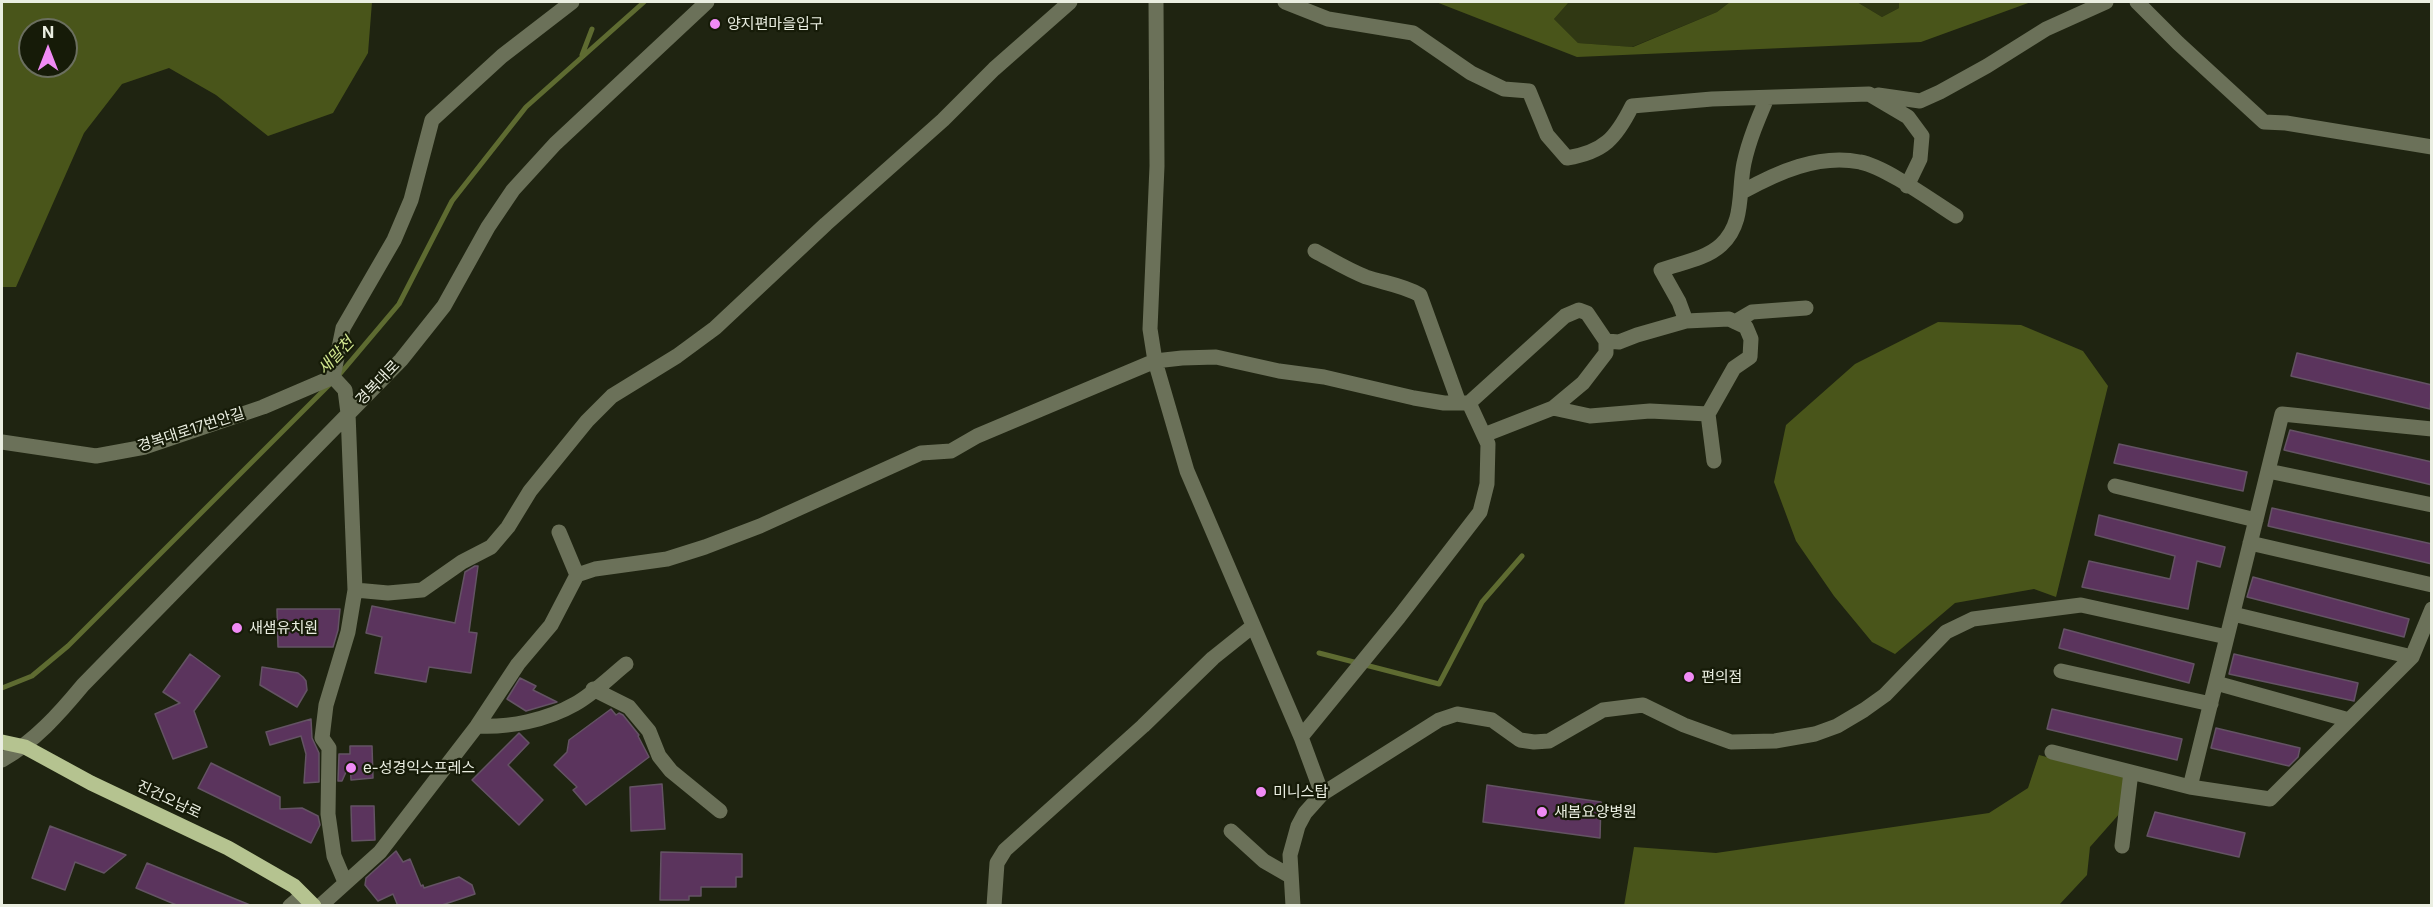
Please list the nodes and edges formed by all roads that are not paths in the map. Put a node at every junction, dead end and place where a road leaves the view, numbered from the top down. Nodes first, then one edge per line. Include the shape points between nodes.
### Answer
1 (572, 2) edge
2 (706, 2) edge
3 (1070, 2) edge
4 (1156, 2) edge
5 (1285, 2) edge
6 (2106, 2) edge
7 (2137, 2) edge
8 (1869, 94) junction
9 (1767, 98) junction
10 (2432, 147) edge
11 (1907, 186) junction
12 (1742, 192) junction
13 (1956, 216) dead end
14 (1315, 251) dead end
15 (1806, 308) dead end
16 (1686, 321) junction
17 (1735, 322) junction
18 (1606, 341) junction
19 (1155, 361) junction
20 (333, 377) junction
21 (1464, 403) junction
22 (1553, 408) junction
23 (348, 413) junction
24 (1708, 414) junction
25 (2432, 429) edge
26 (1484, 435) junction
27 (2, 442) edge
28 (1714, 461) dead end
29 (2268, 471) junction
30 (2115, 486) dead end
31 (2432, 505) edge
32 (2256, 520) junction
33 (559, 532) dead end
34 (2250, 543) junction
35 (577, 574) junction
36 (2432, 585) edge
37 (355, 590) junction
38 (2432, 609) edge
39 (2233, 614) junction
40 (1253, 626) junction
41 (2227, 637) junction
42 (2412, 657) junction
43 (626, 664) dead end
44 (2061, 671) dead end
45 (2216, 683) junction
46 (593, 689) junction
47 (2211, 704) junction
48 (2349, 720) junction
49 (477, 726) junction
50 (1301, 737) junction
51 (2, 742) edge
52 (25, 747) junction
53 (2052, 752) dead end
54 (2, 760) edge
55 (2131, 772) junction
56 (2190, 787) junction
57 (1322, 794) junction
58 (720, 811) dead end
59 (1231, 831) dead end
60 (2122, 846) dead end
61 (1290, 876) junction
62 (345, 882) junction
63 (303, 895) junction
64 (290, 906) edge
65 (315, 906) edge
66 (320, 906) edge
67 (994, 906) edge
68 (1293, 906) edge

1 - 20 street via 502,56 432,120 411,200 394,240 343,328
2 - 23 street, 경복대로 via 555,144 513,190 444,306 423,334
3 - 37 street via 715,328 612,396 530,491 491,547 422,590
4 - 19 street via 1157,166 1150,329
5 - 9 street via 1328,19 1413,33 1471,73 1504,89 1529,92 1547,135 1567,158 1604,146 1620,130 1632,106
6 - 8 street via 2046,29 1920,101
7 - 10 street via 2264,122
8 - 9 street
8 - 11 street via 1908,117 1922,136 1920,159
9 - 12 street via 1747,149
11 - 12 street via 1862,162 1835,160 1790,168
11 - 13 street
12 - 16 street via 1734,229 1720,246 1661,270
14 - 21 street via 1362,275 1405,286 1420,295
15 - 17 street via 1752,312
16 - 17 street
16 - 18 street via 1619,342
17 - 24 street via 1746,327 1751,339 1750,357 1734,368
18 - 21 street via 1587,313 1579,310 1565,316
18 - 22 street via 1606,353 1583,383
19 - 21 street via 1216,357 1414,398
19 - 35 street via 977,436 951,451 921,453 705,547 667,559
19 - 40 street via 1187,471
20 - 23 street via 345,390
20 - 27 street, 경복대로17번안길 via 262,407 145,447 96,456
21 - 26 street
22 - 24 street via 1590,416 1650,411
22 - 26 street
23 - 37 street
23 - 52 street, 경복대로
24 - 28 street
25 - 29 street via 2282,414
26 - 50 street via 1488,444 1487,484 1480,512
29 - 31 street
29 - 32 street
30 - 32 street
32 - 34 street
33 - 35 street
34 - 36 street
34 - 39 street
35 - 49 street via 551,625 518,663
37 - 62 street via 348,632 326,705 322,738 329,748 328,814 334,856
38 - 42 street
39 - 41 street
39 - 42 street
40 - 50 street
40 - 67 street via 1005,850 997,863
41 - 45 street
41 - 57 street via 2081,605 1973,620 1946,632 1885,695 1837,726 1815,734 1775,741 1731,742 1642,705 1603,710 1549,741 1534,742 1520,740 1492,720 1457,714 1439,720
42 - 48 street
43 - 46 street
44 - 47 street
45 - 47 street
45 - 48 street
46 - 49 street via 575,704 534,720 501,728
46 - 58 street via 629,707 671,771
47 - 56 street
48 - 56 street via 2270,799
49 - 62 street via 380,852
50 - 57 street
51 - 52 main road, 진건오남로
52 - 54 street, 경복대로
52 - 63 main road, 진건오남로 via 228,848
53 - 55 street
55 - 56 street
55 - 60 street
57 - 61 street via 1298,826 1290,855
59 - 61 street via 1264,861
61 - 68 street
62 - 66 street
63 - 64 street
63 - 65 main road, 진건오남로

